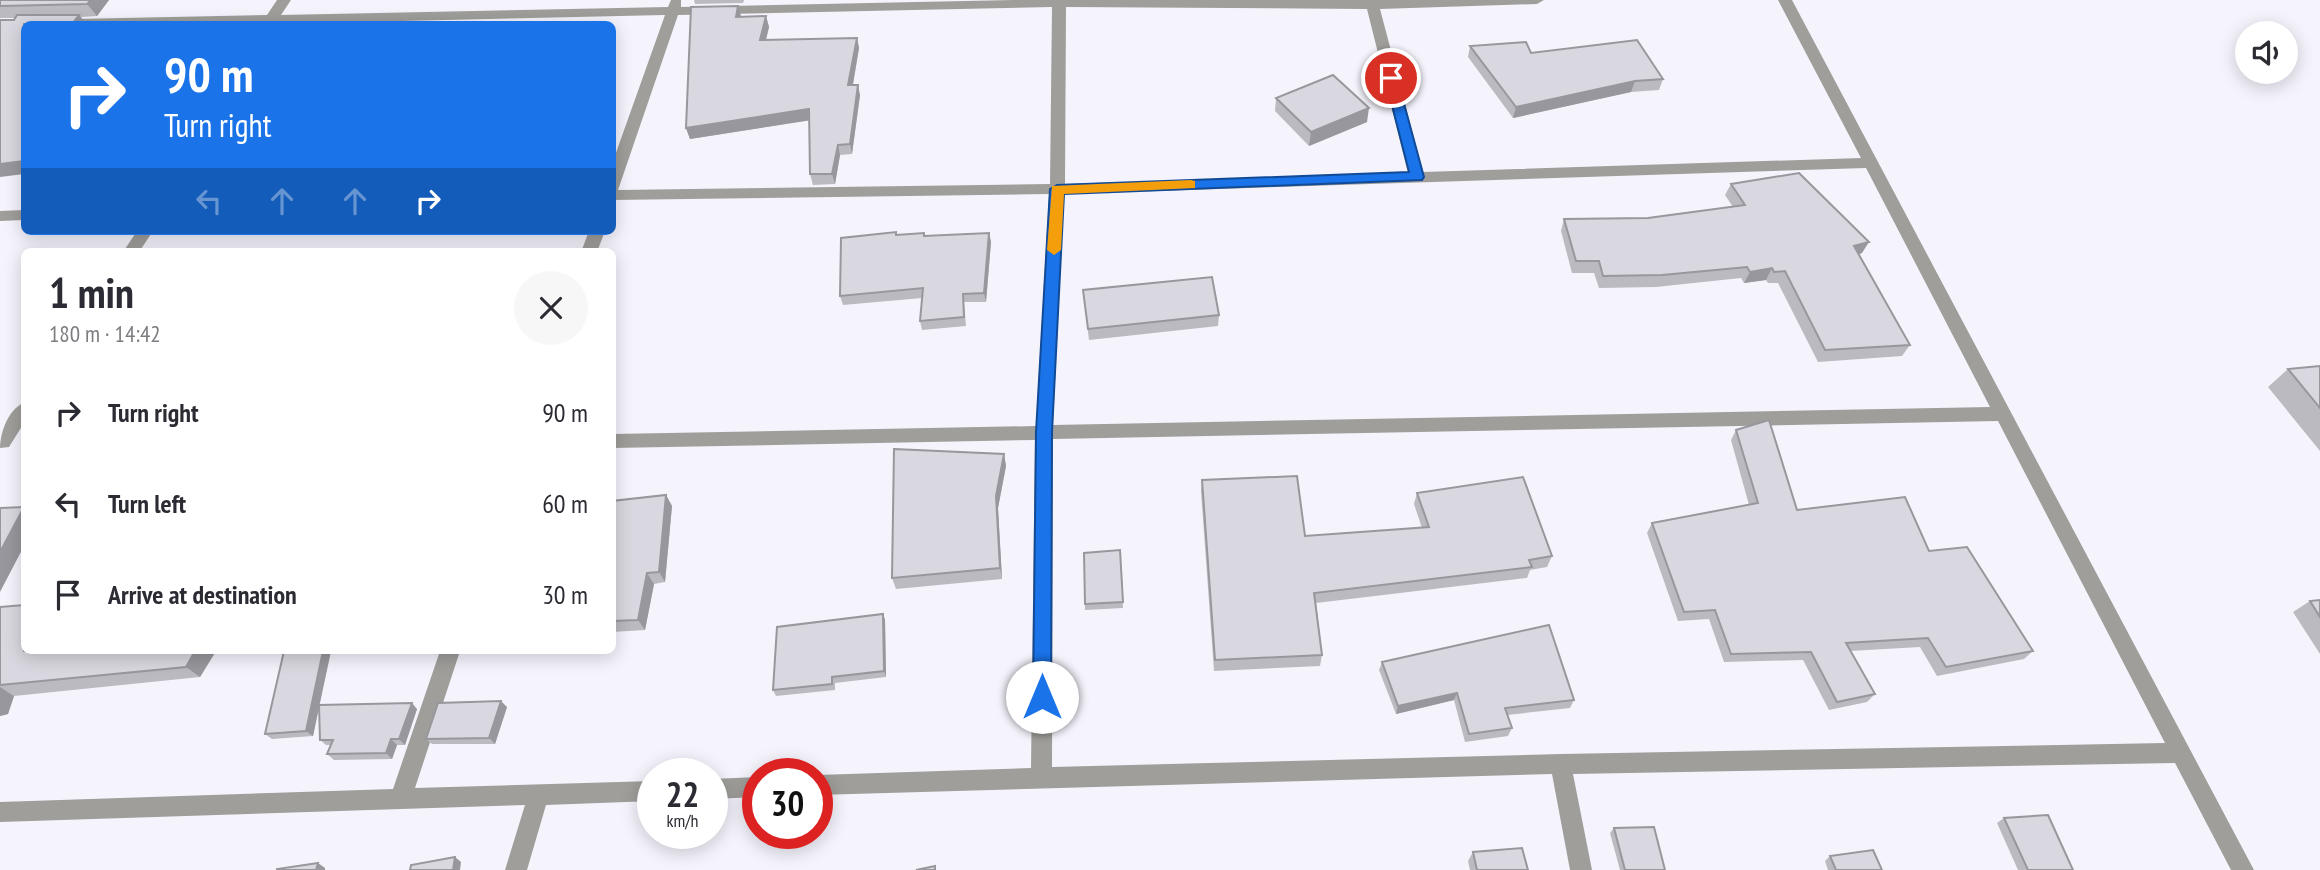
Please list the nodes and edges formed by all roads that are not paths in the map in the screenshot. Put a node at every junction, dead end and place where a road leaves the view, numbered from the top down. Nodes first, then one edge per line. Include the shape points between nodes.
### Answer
1 (284, 0) edge
2 (1537, 0) edge
3 (1785, 0) edge
4 (1371, 2) edge
5 (1059, 3) junction
6 (675, 6) edge
7 (270, 21) edge
8 (1871, 163) junction
9 (616, 176) edge
10 (1417, 177) junction
11 (1057, 189) junction
12 (616, 195) edge
13 (21, 215) edge
14 (0, 216) edge
15 (2003, 414) junction
16 (21, 415) edge
17 (1044, 432) junction
18 (2, 442) edge
19 (21, 442) edge
20 (616, 442) edge
21 (449, 654) edge
22 (2182, 753) junction
23 (1561, 764) junction
24 (1041, 776) junction
25 (833, 784) edge
26 (637, 792) edge
27 (538, 796) junction
28 (401, 798) junction
29 (0, 811) edge
30 (516, 870) edge
31 (1581, 870) edge
32 (2243, 870) edge

1 - 7 street
2 - 4 street
3 - 8 street
4 - 5 street
4 - 10 street
5 - 6 street
5 - 11 street
6 - 7 street
6 - 9 street
8 - 10 street
8 - 15 street
10 - 11 street
11 - 12 street
11 - 17 street
13 - 14 street
15 - 17 street
15 - 22 street
16 - 18 street
17 - 20 street
17 - 24 street
18 - 19 street
21 - 28 street
22 - 23 street
22 - 32 street
23 - 24 street
23 - 31 street
24 - 25 street
26 - 27 street
27 - 28 street
27 - 30 street
28 - 29 street

